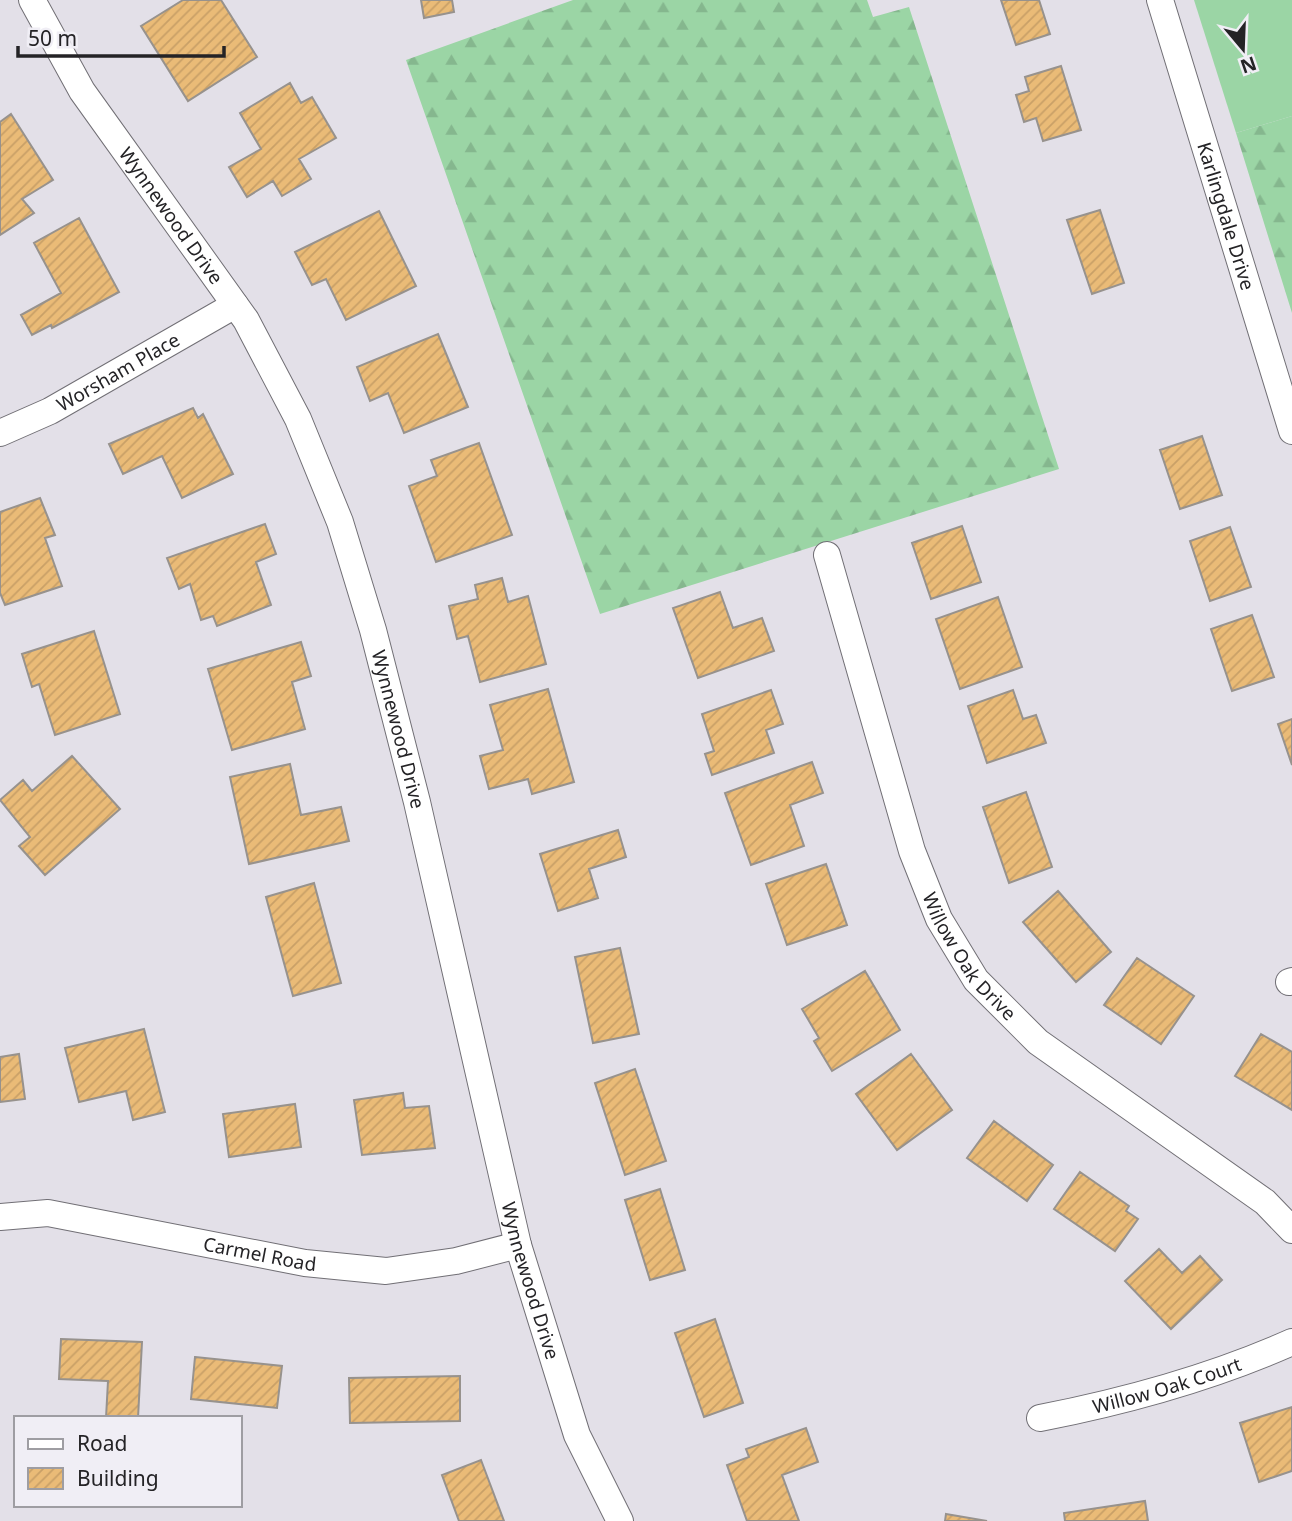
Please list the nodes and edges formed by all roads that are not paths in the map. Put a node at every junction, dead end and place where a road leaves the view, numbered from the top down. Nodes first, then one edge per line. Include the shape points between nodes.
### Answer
1 (32, 0) edge
2 (1160, 0) edge
3 (235, 305) junction
4 (1292, 431) edge
5 (0, 433) edge
6 (827, 555) dead end
7 (0, 1216) edge
8 (1292, 1230) edge
9 (519, 1245) junction
10 (1292, 1342) edge
11 (1040, 1418) dead end
12 (620, 1521) edge

1 - 3 street, Wynnewood Drive via 82,90
2 - 4 street, Karlingdale Drive
3 - 5 street, Worsham Place via 50,411
3 - 9 street, Wynnewood Drive via 298,419 340,523 373,630 418,802
6 - 8 street, Willow Oak Drive via 912,851 939,919 976,980 1038,1041 1265,1202
7 - 9 street, Carmel Road via 48,1213 305,1263 386,1271 456,1261
9 - 12 street, Wynnewood Drive via 578,1435
10 - 11 street, Willow Oak Court via 1237,1367 1118,1403

